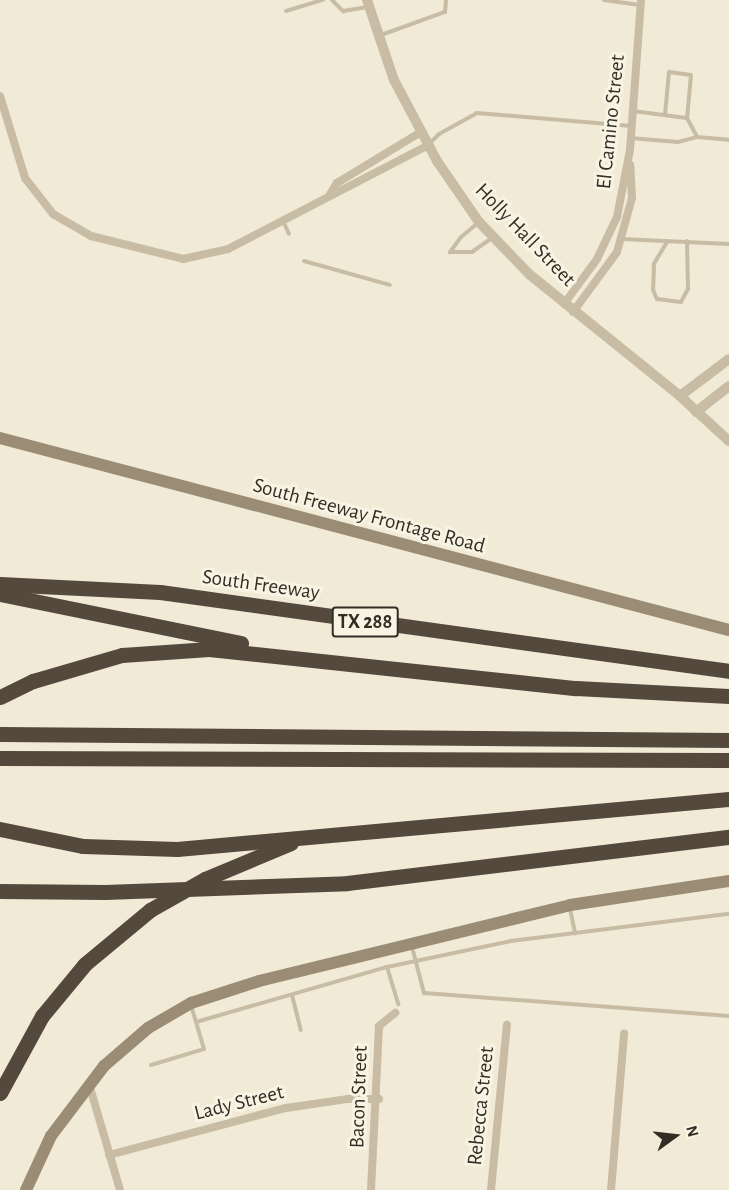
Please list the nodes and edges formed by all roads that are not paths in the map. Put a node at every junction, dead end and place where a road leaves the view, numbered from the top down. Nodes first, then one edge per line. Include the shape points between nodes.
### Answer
1 (323, 0) edge
2 (332, 0) edge
3 (446, 0) edge
4 (604, 0) edge
5 (641, 2) edge
6 (368, 3) edge
7 (286, 11) dead end
8 (378, 37) junction
9 (0, 96) edge
10 (632, 111) junction
11 (665, 115) junction
12 (687, 118) junction
13 (631, 126) junction
14 (421, 132) junction
15 (697, 137) junction
16 (630, 138) junction
17 (729, 140) edge
18 (429, 145) junction
19 (630, 150) junction
20 (330, 194) junction
21 (283, 220) junction
22 (479, 222) junction
23 (289, 234) dead end
24 (494, 237) junction
25 (621, 239) junction
26 (687, 241) junction
27 (667, 242) junction
28 (729, 244) edge
29 (304, 261) dead end
30 (390, 285) dead end
31 (564, 304) junction
32 (573, 312) junction
33 (729, 359) edge
34 (729, 386) edge
35 (680, 396) junction
36 (696, 412) junction
37 (0, 438) edge
38 (729, 441) edge
39 (0, 584) edge
40 (0, 594) edge
41 (729, 630) edge
42 (334, 661) junction
43 (729, 671) edge
44 (729, 696) edge
45 (0, 698) edge
46 (0, 734) edge
47 (729, 740) edge
48 (0, 758) edge
49 (729, 760) edge
50 (729, 801) edge
51 (0, 829) edge
52 (729, 837) edge
53 (302, 838) junction
54 (729, 881) edge
55 (0, 891) edge
56 (570, 905) junction
57 (729, 914) edge
58 (575, 933) junction
59 (411, 944) junction
60 (416, 963) junction
61 (387, 967) junction
62 (292, 995) junction
63 (190, 1003) junction
64 (397, 1008) joint
65 (729, 1016) edge
66 (196, 1022) junction
67 (507, 1025) dead end
68 (301, 1030) dead end
69 (624, 1034) dead end
70 (151, 1065) dead end
71 (89, 1084) junction
72 (0, 1093) edge
73 (379, 1099) junction
74 (110, 1155) junction
75 (26, 1190) edge
76 (120, 1190) edge
77 (371, 1190) edge
78 (491, 1190) edge
79 (611, 1190) edge

1 - 7 lane
2 - 6 lane via 343,11
3 - 8 lane via 445,12
4 - 5 lane
5 - 10 street, El Camino Street
6 - 8 street, Holly Hall Street
8 - 14 street, Holly Hall Street via 394,80
9 - 21 street via 31,188 53,214 78,231 183,259 228,249
10 - 11 lane
10 - 13 street, El Camino Street
11 - 12 lane
11 - 12 lane via 669,72 691,75
12 - 15 lane
13 - 16 street, El Camino Street
13 - 18 lane via 477,113 438,134
14 - 18 street, Holly Hall Street
14 - 20 street via 337,183
15 - 16 lane via 678,142
15 - 17 lane
16 - 19 street, El Camino Street
18 - 20 street via 363,182
18 - 22 street, Holly Hall Street
19 - 25 street via 632,198
19 - 31 street, El Camino Street via 617,217 597,259
20 - 21 street
21 - 23 lane
22 - 24 street, Holly Hall Street
22 - 24 lane via 460,237 450,252 472,252
24 - 31 street, Holly Hall Street
25 - 27 lane
25 - 32 street via 617,252
26 - 27 lane
26 - 27 lane via 688,289 681,302 657,299 653,290 654,264
26 - 28 lane
29 - 30 lane
31 - 32 street, Holly Hall Street
32 - 35 street, Holly Hall Street
33 - 35 street
34 - 36 street
35 - 36 street, Holly Hall Street
36 - 38 street, Holly Hall Street
37 - 41 main road, South Freeway Frontage Road
39 - 43 highway, South Freeway / TX 288 via 160,592
40 - 42 highway
42 - 44 highway via 576,688
42 - 45 highway via 209,649 150,653 79,666
46 - 47 highway
48 - 49 highway
50 - 53 highway
51 - 53 highway via 62,843 143,849
52 - 55 highway via 347,883 105,892
53 - 72 highway via 205,879 150,910 85,964 42,1016
54 - 56 main road
56 - 58 lane
56 - 59 main road
57 - 58 lane
58 - 60 lane via 511,941
59 - 60 lane
59 - 63 main road via 259,981
60 - 61 lane
60 - 65 lane via 424,993
61 - 62 lane
61 - 64 lane
62 - 66 lane
62 - 68 lane
63 - 66 lane
63 - 71 main road via 122,1048
64 - 73 street, Bacon Street via 379,1026
66 - 70 lane via 204,1049
67 - 78 street, Rebecca Street
69 - 79 street
71 - 74 street
71 - 75 main road via 51,1136
73 - 74 street, Lady Street via 348,1098 296,1106
73 - 77 street, Bacon Street
74 - 76 street

